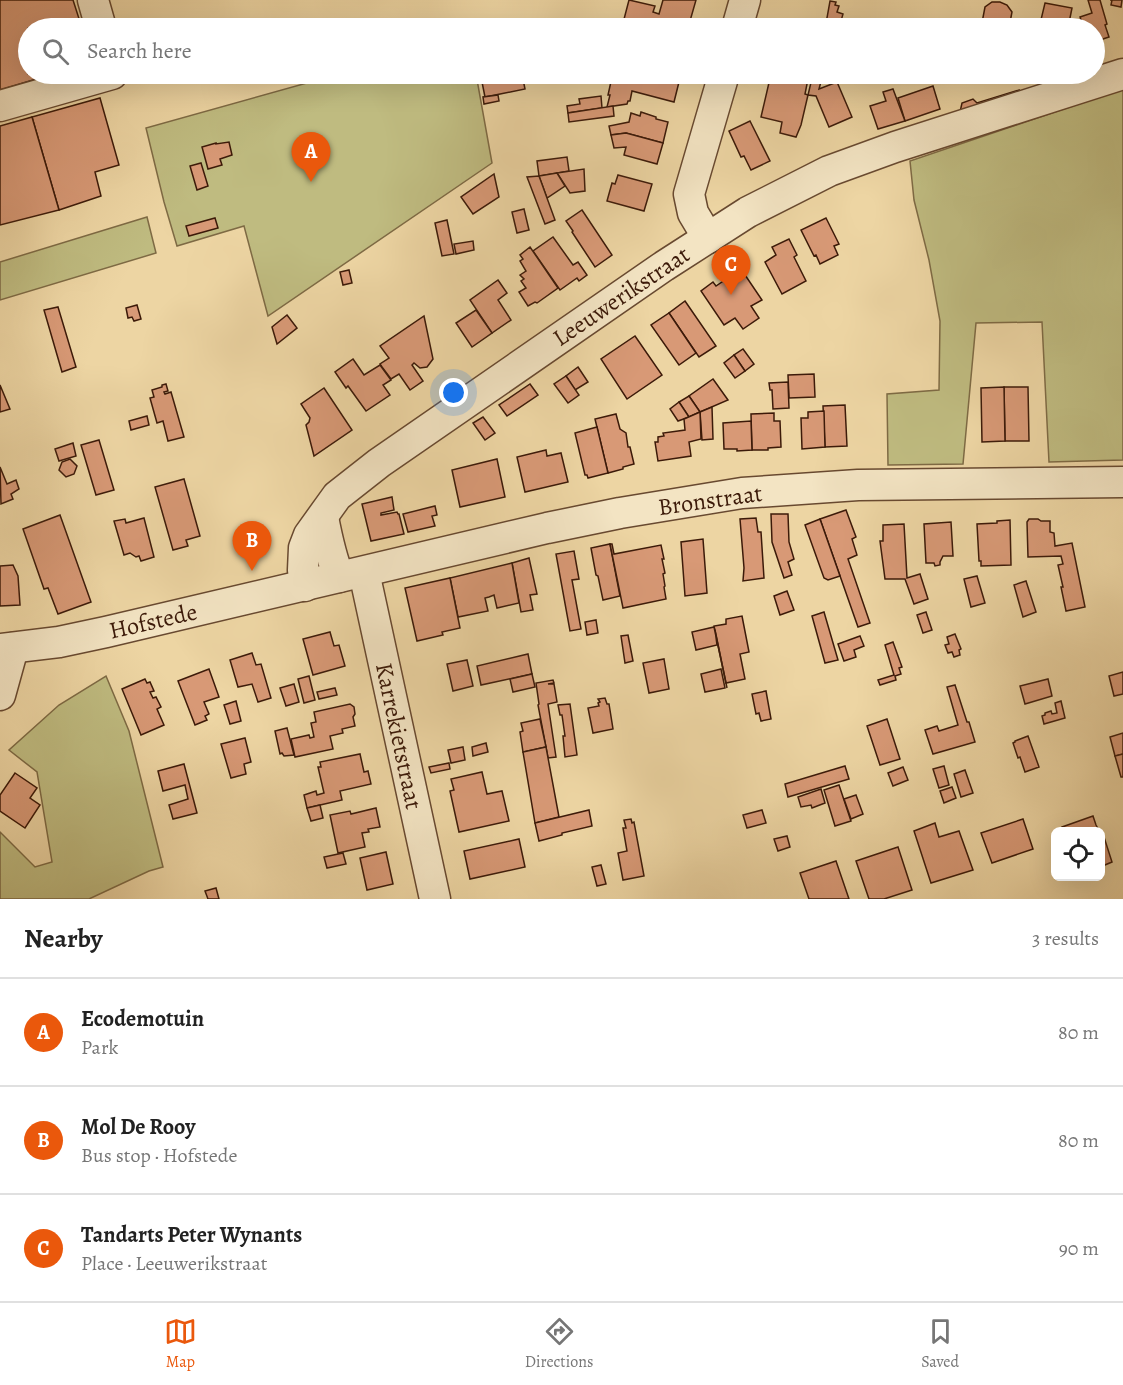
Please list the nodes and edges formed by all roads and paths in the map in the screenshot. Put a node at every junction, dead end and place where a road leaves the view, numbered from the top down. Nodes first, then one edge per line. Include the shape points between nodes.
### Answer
1 (93, 0) edge
2 (744, 0) edge
3 (98, 18) edge
4 (740, 18) edge
5 (1123, 74) edge
6 (1105, 80) edge
7 (77, 84) edge
8 (721, 84) edge
9 (1092, 84) edge
10 (0, 106) edge
11 (708, 238) junction
12 (1123, 482) edge
13 (323, 517) junction
14 (352, 575) junction
15 (305, 586) junction
16 (7, 649) edge
17 (0, 695) edge
18 (435, 899) edge

1 - 3 street
2 - 4 street
5 - 6 street, Leeuwerikstraat
7 - 10 street
8 - 11 street via 688,194 693,213
9 - 11 street, Leeuwerikstraat via 829,171 748,212
11 - 13 street, Leeuwerikstraat via 380,463 337,496
12 - 14 street, Bronstraat via 858,485 742,493 620,513
13 - 14 street via 333,561
13 - 15 street, Leeuwerikstraat via 304,548
14 - 15 street, Bronstraat
14 - 18 street, Karrekietstraat
15 - 16 street, Hofstede via 59,642
16 - 17 street

